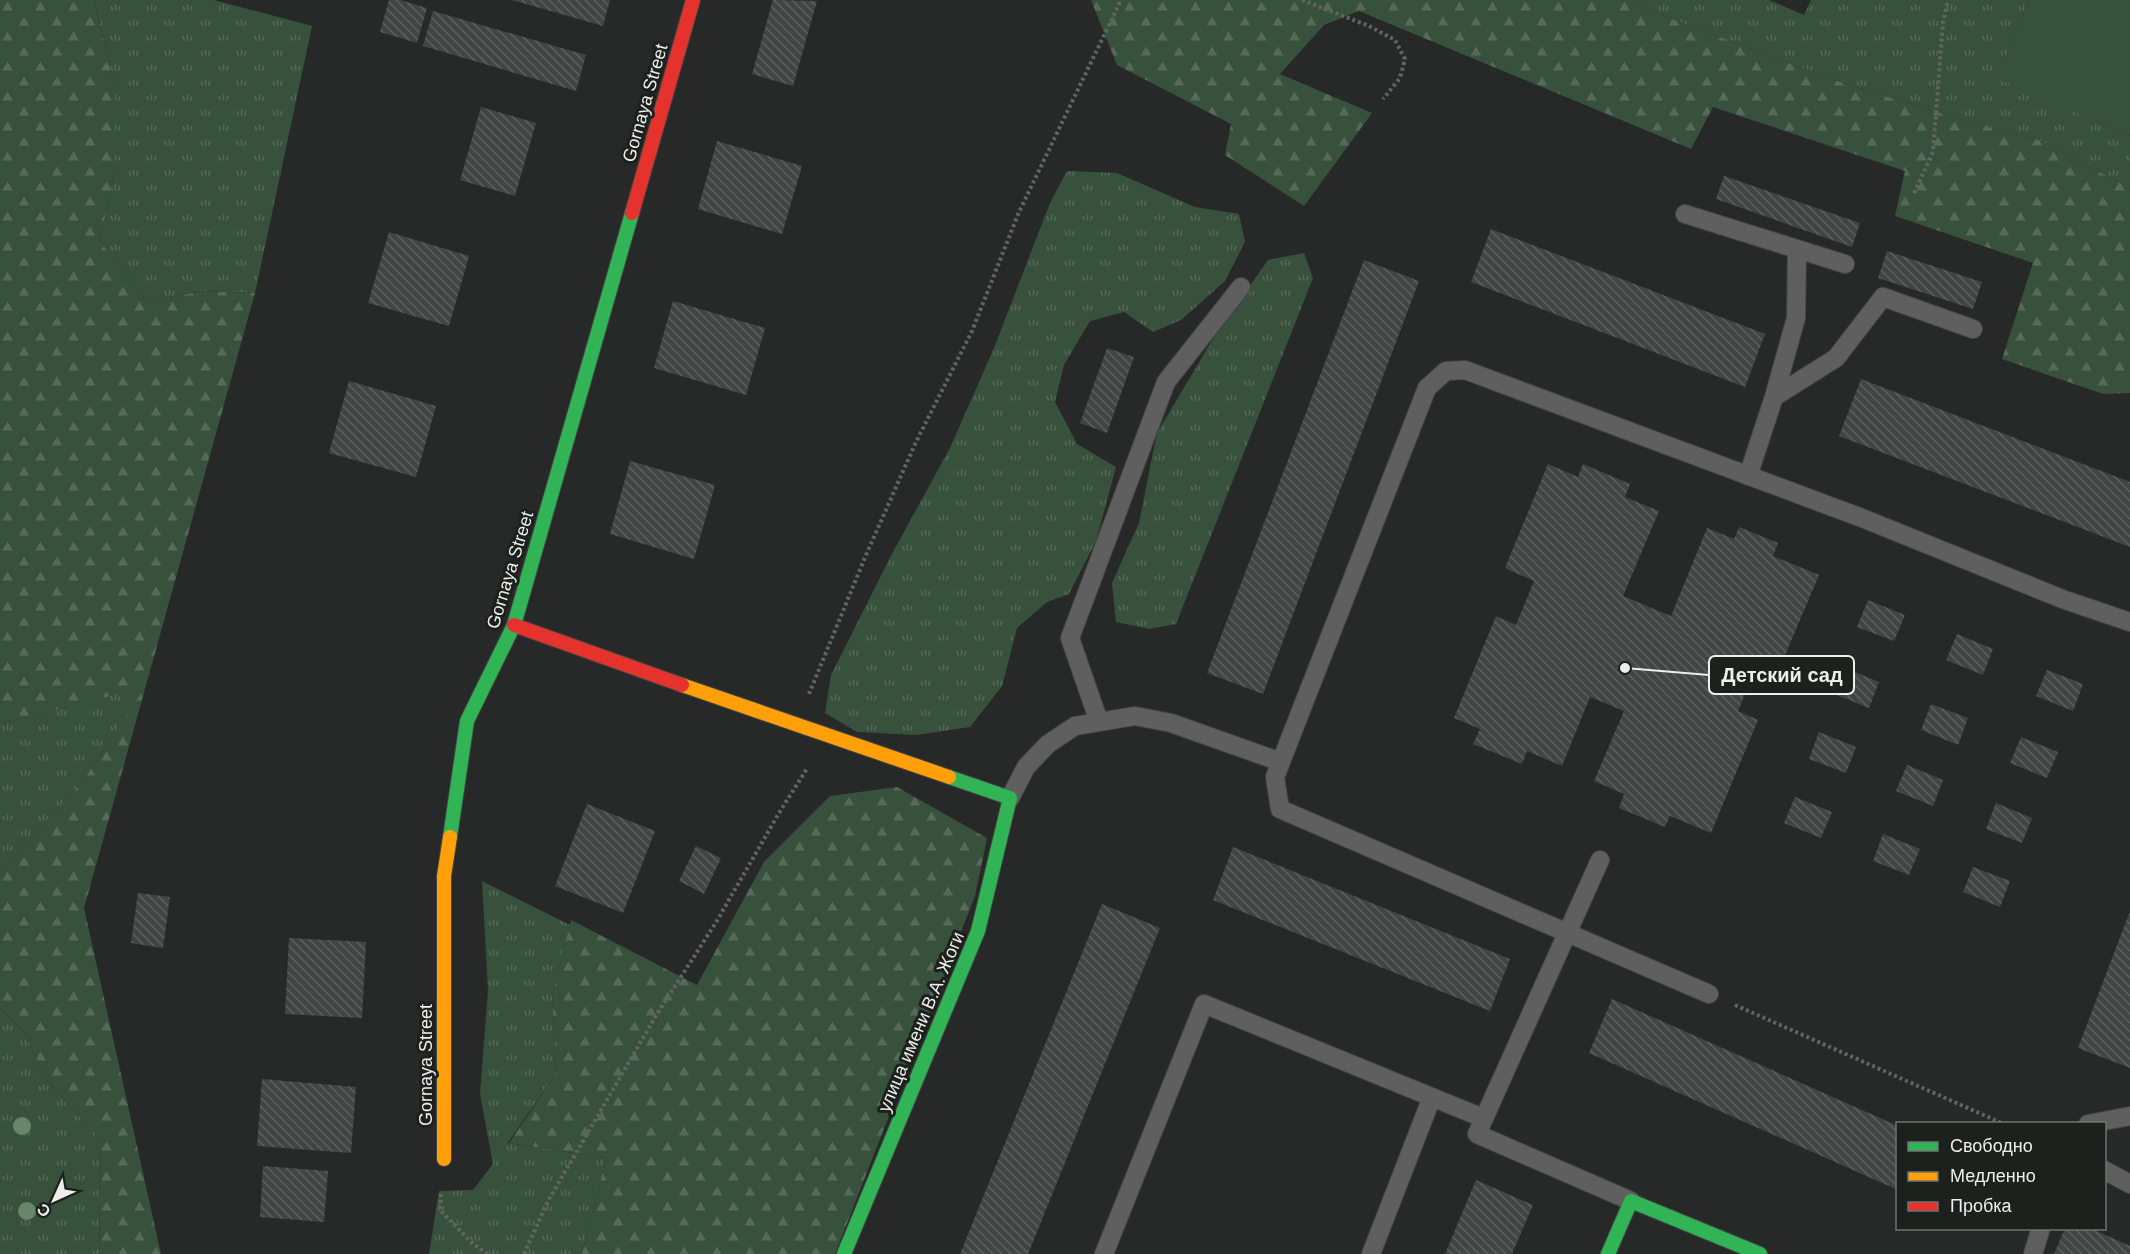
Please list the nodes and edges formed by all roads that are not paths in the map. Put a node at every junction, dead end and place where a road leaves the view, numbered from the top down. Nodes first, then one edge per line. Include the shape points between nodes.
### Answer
1 (693, 0) edge
2 (1685, 214) dead end
3 (1797, 249) junction
4 (1845, 264) dead end
5 (1241, 287) dead end
6 (1974, 330) dead end
7 (1774, 397) junction
8 (1748, 476) junction
9 (2130, 622) edge
10 (514, 625) junction
11 (1100, 722) junction
12 (1281, 762) junction
13 (1010, 798) junction
14 (1600, 860) dead end
15 (1567, 933) junction
16 (1709, 994) road end
17 (1432, 1097) junction
18 (2130, 1116) edge
19 (1484, 1118) junction
20 (2098, 1122) edge
21 (444, 1160) road end
22 (2106, 1171) edge
23 (2130, 1184) edge
24 (1631, 1201) junction
25 (2040, 1230) edge
26 (844, 1254) edge
27 (1104, 1254) edge
28 (1371, 1254) edge
29 (1608, 1254) edge
30 (1760, 1254) edge
31 (2033, 1254) edge

1 - 10 street, Gornaya Street
2 - 3 lane
3 - 4 lane
3 - 7 lane via 1796,318
5 - 11 lane via 1166,382 1070,638
6 - 7 lane via 1883,297 1836,358
7 - 8 lane
8 - 9 lane
8 - 12 lane via 1465,370 1446,371 1427,388
10 - 13 street
10 - 21 street, Gornaya Street via 467,721 444,876
11 - 12 lane via 1135,716 1172,723
11 - 13 lane via 1075,726 1048,744 1026,767
12 - 15 lane via 1275,777 1280,809
13 - 26 street, улица имени В.А. Жоги via 978,931
14 - 15 lane
15 - 16 lane
15 - 19 lane
17 - 19 lane
17 - 27 lane via 1204,1004
17 - 28 lane
18 - 20 lane
19 - 24 lane via 1477,1134
22 - 23 lane
24 - 29 street
24 - 30 street
25 - 31 lane

